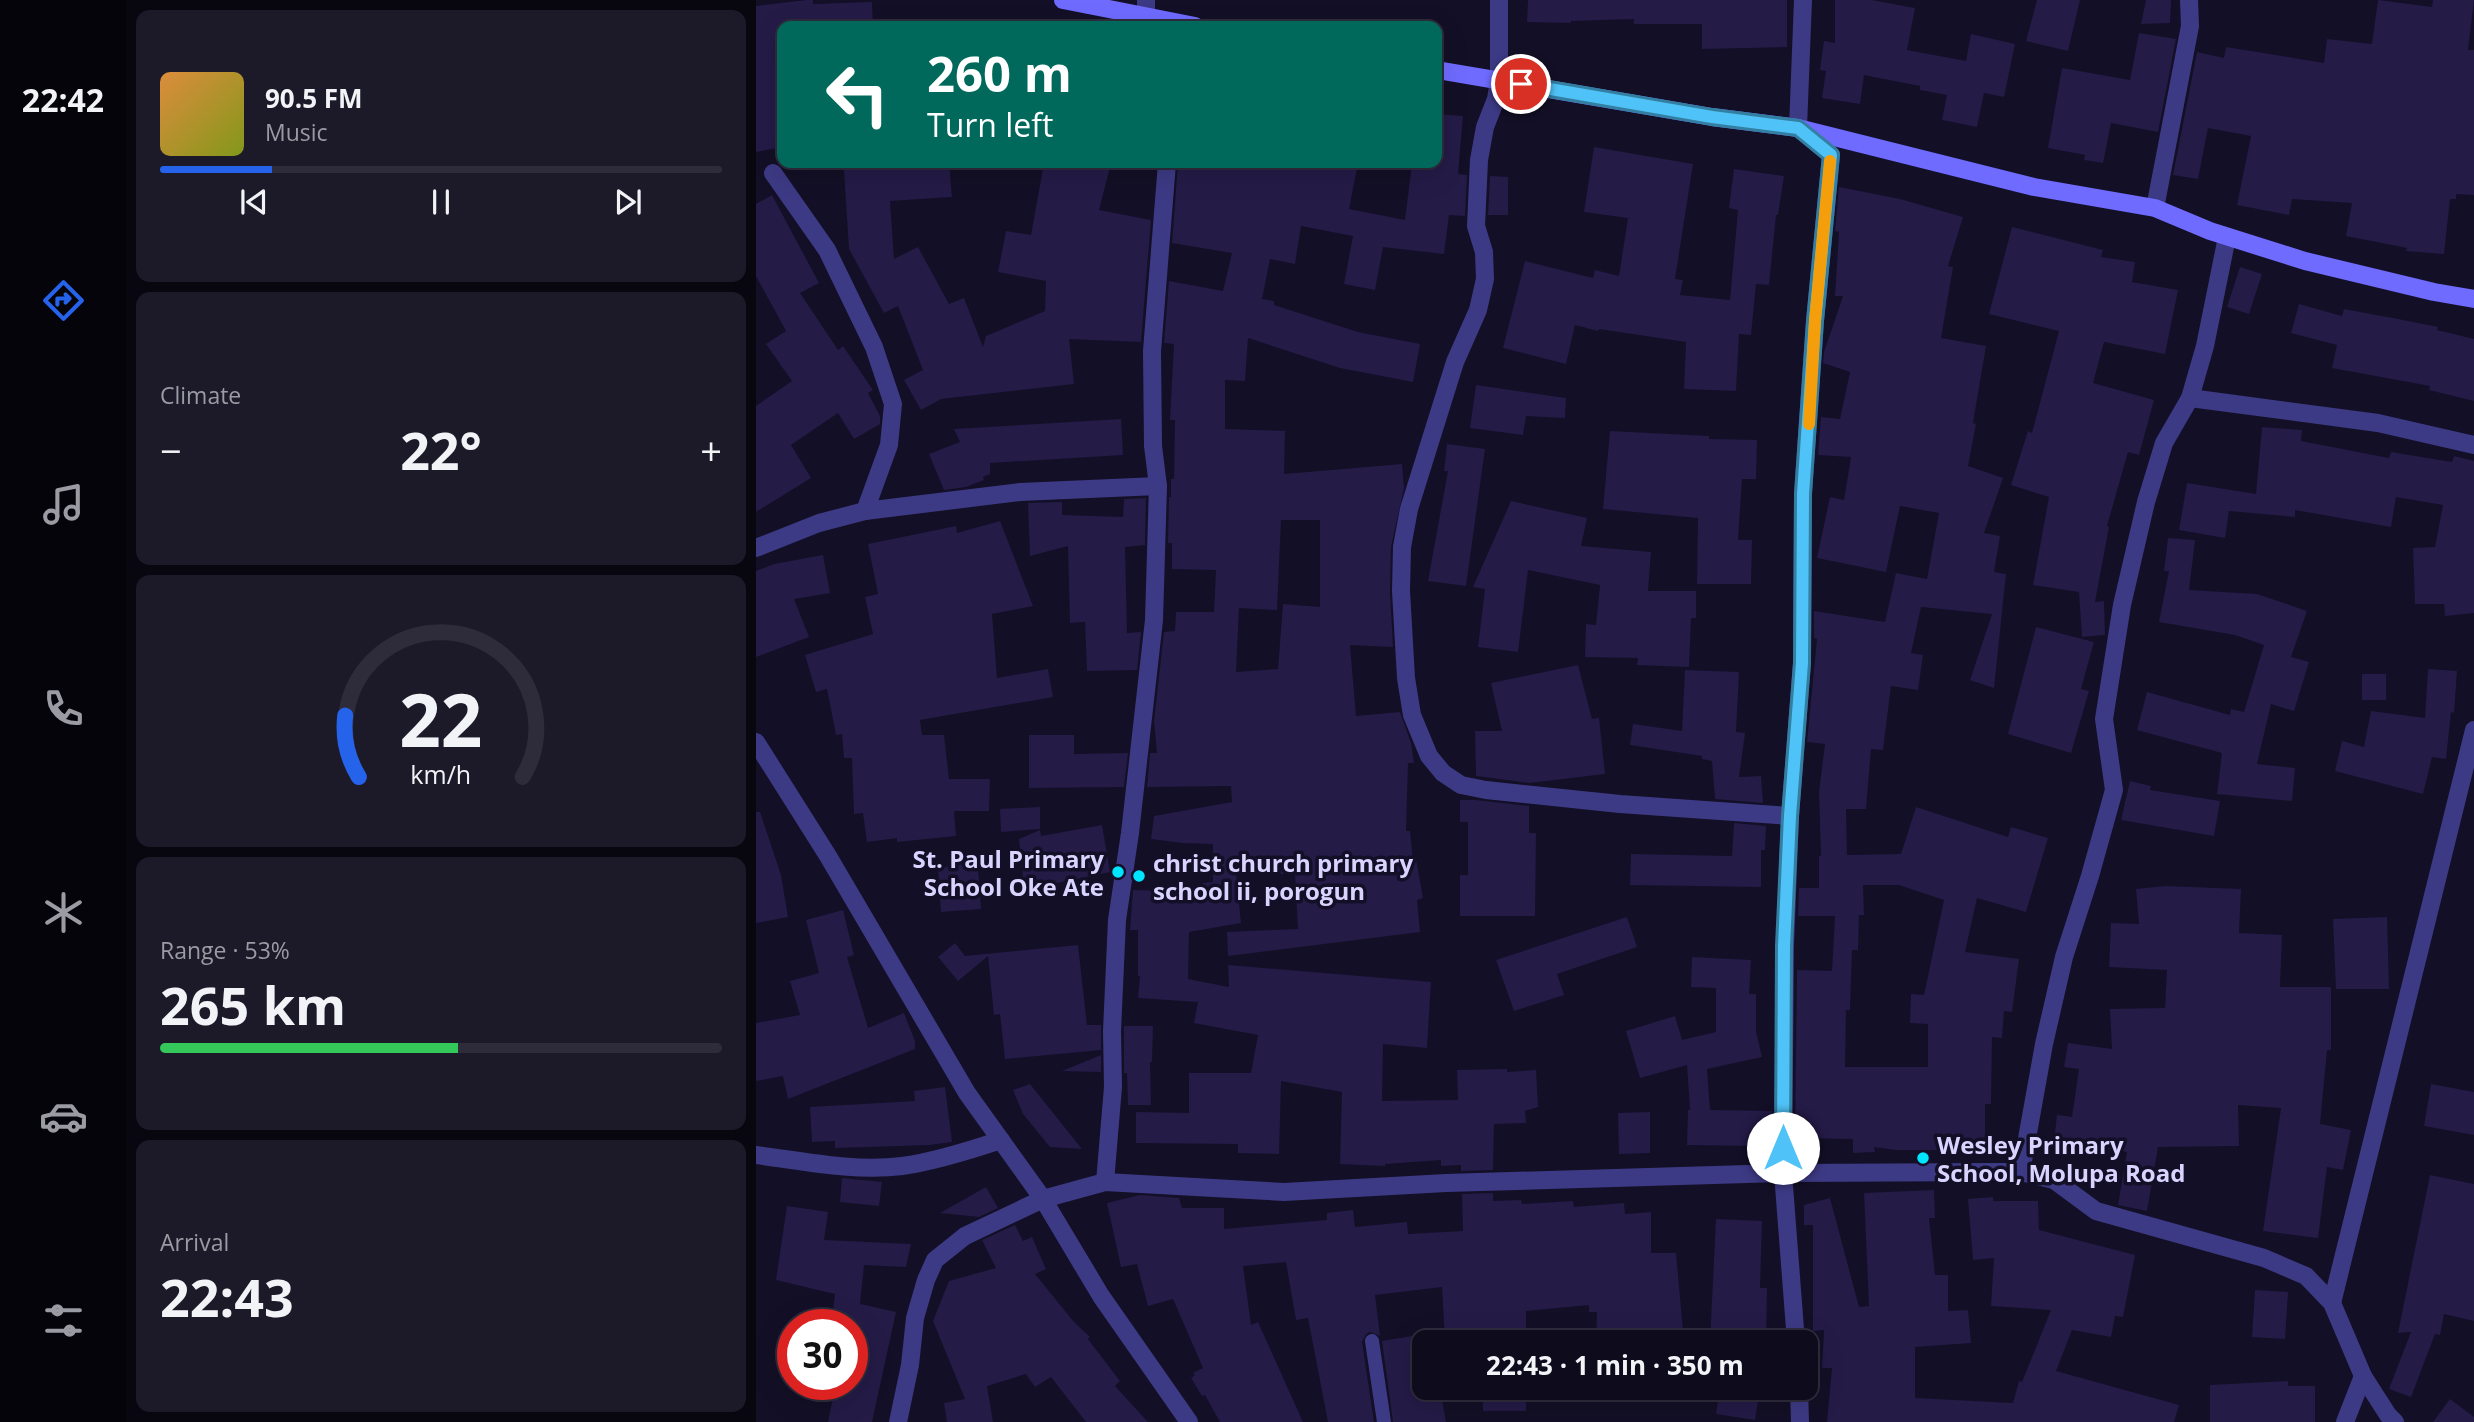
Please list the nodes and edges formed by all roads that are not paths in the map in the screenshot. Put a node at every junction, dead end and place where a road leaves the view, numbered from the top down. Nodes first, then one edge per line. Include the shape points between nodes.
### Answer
1 (1063, 0) edge
2 (1499, 0) edge
3 (1803, 0) edge
4 (2189, 0) edge
5 (1146, 7) edge
6 (1182, 21) edge
7 (1442, 71) edge
8 (1499, 81) junction
9 (1798, 128) junction
10 (1167, 168) edge
11 (774, 173) dead end
12 (2155, 208) junction
13 (2227, 237) junction
14 (2474, 299) edge
15 (2189, 398) junction
16 (2474, 445) edge
17 (1158, 486) junction
18 (865, 511) junction
19 (756, 548) edge
20 (2474, 730) edge
21 (756, 742) edge
22 (1790, 816) junction
23 (1001, 1140) junction
24 (756, 1155) edge
25 (2021, 1172) junction
26 (1783, 1173) junction
27 (1105, 1182) junction
28 (1043, 1199) junction
29 (2332, 1303) junction
30 (1795, 1330) edge
31 (1372, 1341) dead end
32 (2363, 1376) junction
33 (1799, 1400) edge
34 (898, 1422) edge
35 (1189, 1422) edge
36 (1384, 1422) edge
37 (1800, 1422) edge
38 (2345, 1422) edge
39 (2395, 1422) edge

1 - 5 street
2 - 8 street
3 - 9 street
4 - 12 street via 2189,26
5 - 6 street
7 - 8 street
8 - 9 street
8 - 22 street via 1479,160 1476,226 1484,252 1485,279 1409,509 1402,547 1406,678 1412,715 1429,755 1443,774 1461,785 1620,804
9 - 12 street via 2034,187
9 - 22 street via 1831,155 1803,494 1802,663
10 - 17 street via 1152,351
11 - 18 street via 827,250 874,347 893,404 889,445
12 - 13 street
13 - 14 street via 2376,279
13 - 15 street via 2205,346
15 - 16 street via 2378,423
15 - 25 street via 2164,443 2122,605 2104,719 2114,790 2064,957 2043,1044
17 - 18 street via 1020,492
17 - 27 street via 1154,620 1117,920 1113,1087
18 - 19 street via 818,523
20 - 29 street
21 - 23 street via 967,1093
22 - 26 street
23 - 24 street via 902,1166 813,1163
23 - 28 street
25 - 26 street
25 - 29 street via 2054,1180 2096,1211 2264,1258 2306,1276
26 - 27 street via 1284,1192
26 - 30 street
27 - 28 street
28 - 34 street via 965,1236 935,1260 915,1318
28 - 35 street via 1101,1296
29 - 32 street
31 - 36 lane
32 - 38 street
32 - 39 street
33 - 37 street

